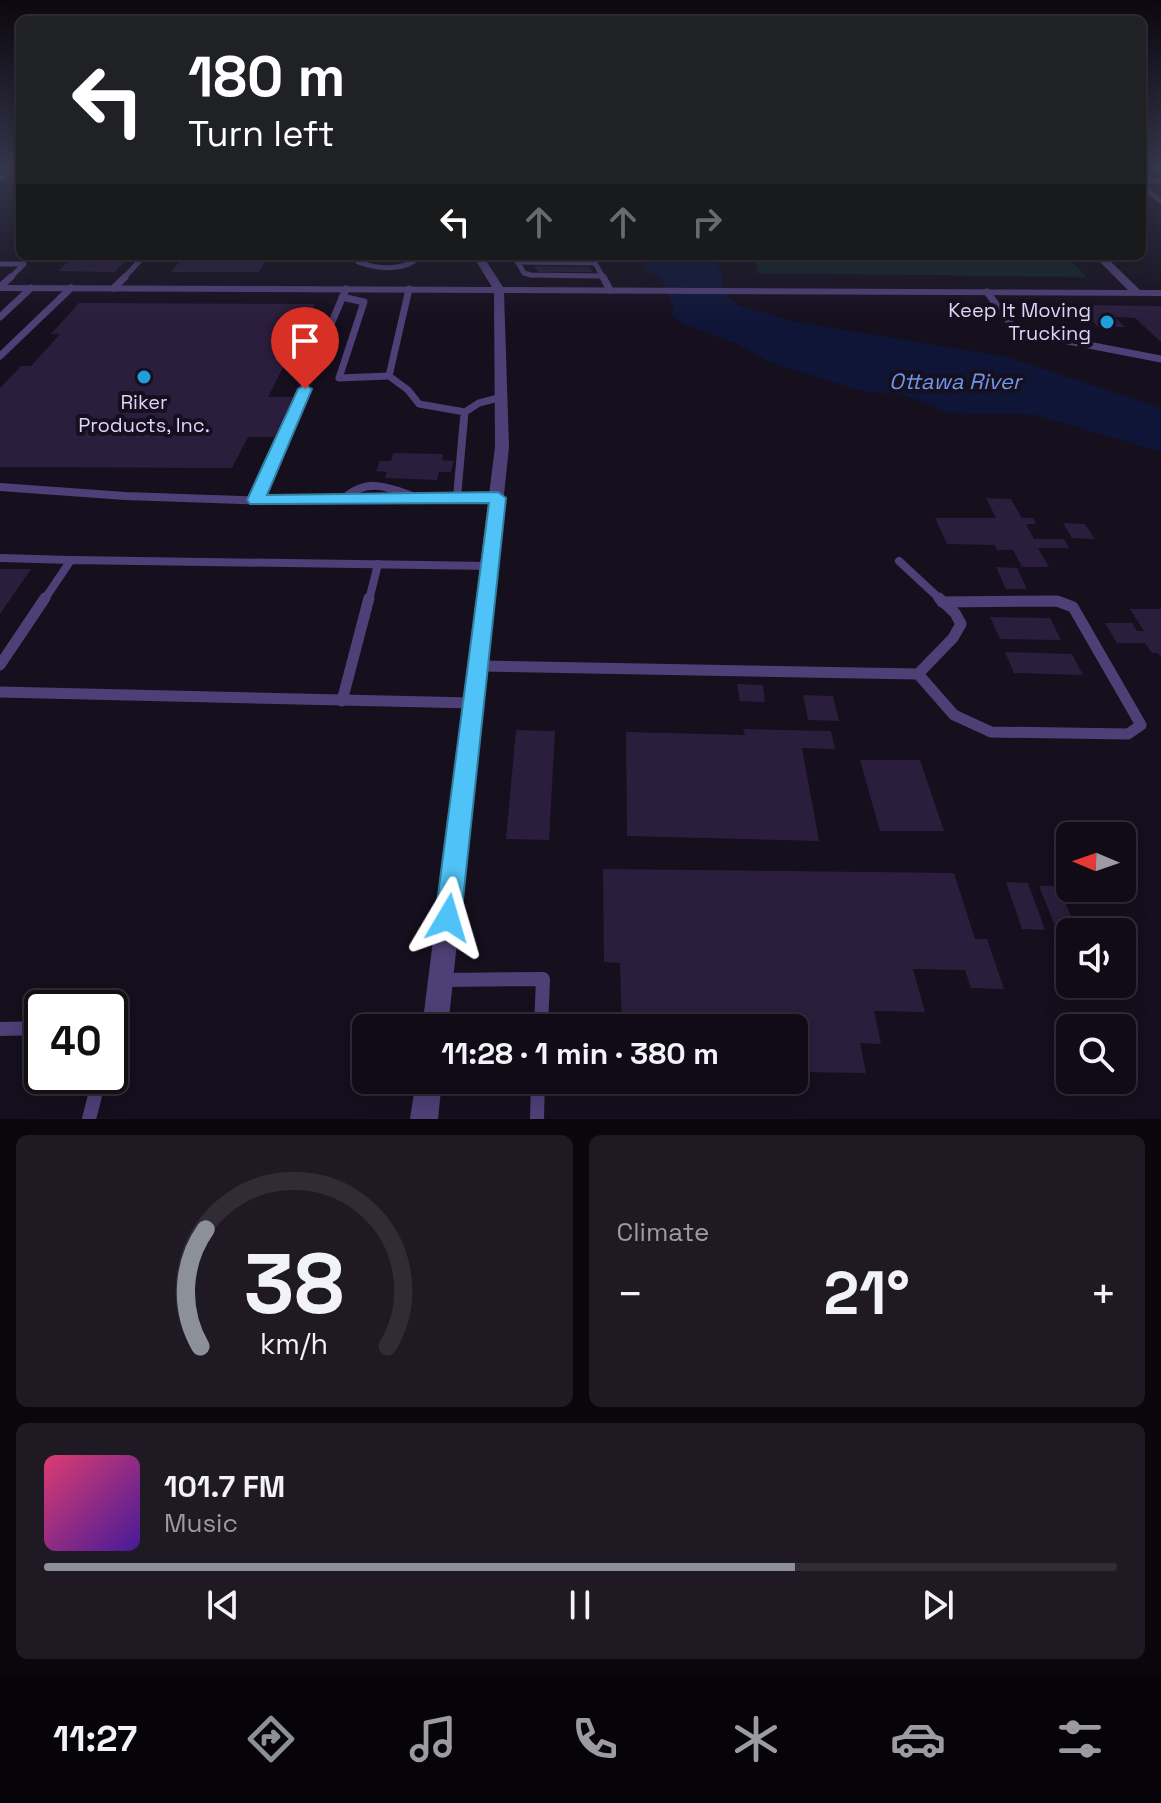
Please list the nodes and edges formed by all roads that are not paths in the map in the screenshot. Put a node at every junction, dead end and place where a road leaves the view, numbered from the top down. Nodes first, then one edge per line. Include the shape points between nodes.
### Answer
1 (140, 260) edge
2 (358, 260) edge
3 (417, 260) edge
4 (517, 260) edge
5 (519, 260) edge
6 (591, 260) edge
7 (594, 260) edge
8 (1103, 260) edge
9 (0, 264) edge
10 (476, 265) edge
11 (548, 269) junction
12 (563, 269) junction
13 (577, 269) junction
14 (602, 276) junction
15 (0, 287) edge
16 (31, 288) junction
17 (71, 288) junction
18 (114, 288) junction
19 (409, 289) junction
20 (434, 289) junction
21 (499, 289) junction
22 (568, 290) junction
23 (610, 290) junction
24 (987, 292) junction
25 (1136, 292) junction
26 (344, 293) junction
27 (1160, 293) edge
28 (0, 317) edge
29 (0, 356) edge
30 (1161, 359) edge
31 (389, 376) junction
32 (502, 397) junction
33 (465, 412) junction
34 (0, 487) edge
35 (457, 497) junction
36 (418, 498) junction
37 (498, 498) junction
38 (256, 500) junction
39 (342, 500) junction
40 (0, 558) edge
41 (71, 560) junction
42 (899, 561) dead end
43 (378, 564) junction
44 (490, 566) junction
45 (942, 602) junction
46 (0, 665) edge
47 (478, 666) junction
48 (918, 674) junction
49 (0, 692) edge
50 (342, 701) junction
51 (473, 703) junction
52 (441, 980) junction
53 (437, 1014) edge
54 (542, 1014) edge
55 (24, 1028) edge
56 (0, 1029) edge
57 (95, 1094) edge
58 (427, 1094) edge
59 (538, 1094) edge
60 (89, 1119) edge
61 (424, 1119) edge
62 (537, 1119) edge

1 - 18 lane
2 - 3 lane via 368,267
4 - 11 lane via 524,273
5 - 11 lane
6 - 13 lane
7 - 14 lane
8 - 25 street
9 - 15 lane via 24,264
10 - 20 street
10 - 21 street
11 - 12 lane
11 - 12 lane
12 - 13 lane
12 - 13 lane
12 - 22 lane
13 - 14 lane
14 - 23 lane
15 - 16 street
16 - 17 street
16 - 28 lane
17 - 18 street
17 - 29 lane
18 - 26 street
19 - 20 street
19 - 26 street
19 - 31 lane
20 - 21 street
21 - 22 street
21 - 32 street
22 - 23 street
23 - 24 street
24 - 25 street
24 - 30 lane via 1016,331
25 - 27 street
26 - 31 lane via 364,302 339,378
26 - 38 lane
31 - 33 lane via 419,404
32 - 33 lane
32 - 37 street
33 - 35 lane
34 - 38 lane
35 - 36 lane
35 - 37 lane
36 - 39 lane
36 - 39 lane via 373,483 356,486
37 - 44 street
38 - 39 lane
40 - 41 lane
41 - 43 lane
41 - 46 lane
42 - 45 lane
43 - 44 lane
43 - 50 lane
44 - 47 street
45 - 48 lane via 961,624
45 - 48 lane via 1057,601 1073,607 1141,725 1128,734 991,732 954,715
47 - 48 lane
47 - 51 street
49 - 50 lane
50 - 51 lane
51 - 52 street
52 - 53 street
52 - 54 lane via 543,979
55 - 56 lane
57 - 60 lane
58 - 61 street
59 - 62 lane

